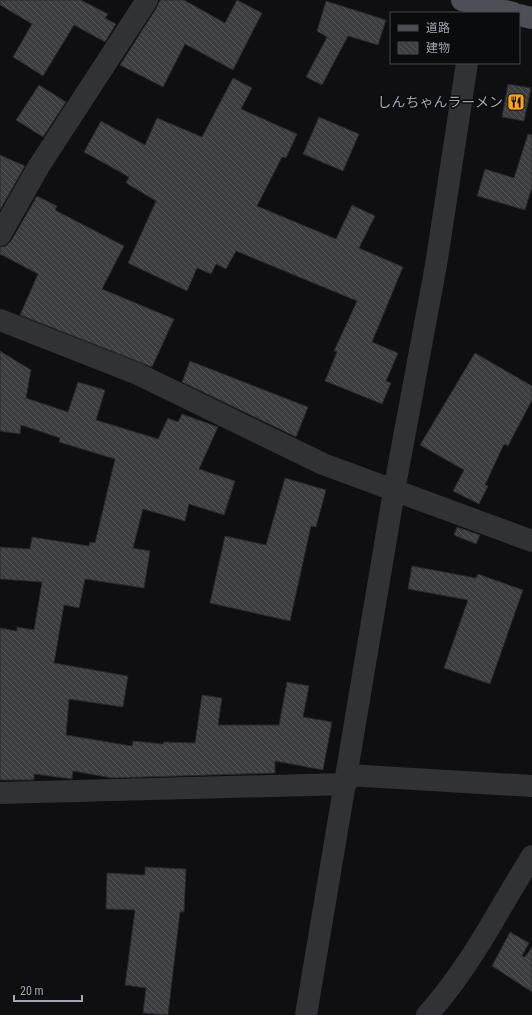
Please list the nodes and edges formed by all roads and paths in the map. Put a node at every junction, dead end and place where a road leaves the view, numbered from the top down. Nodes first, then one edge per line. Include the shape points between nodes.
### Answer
1 (147, 0) edge
2 (474, 4) edge
3 (509, 12) edge
4 (520, 15) edge
5 (532, 18) edge
6 (467, 64) edge
7 (0, 235) edge
8 (0, 320) edge
9 (394, 491) junction
10 (532, 540) edge
11 (347, 779) junction
12 (532, 786) edge
13 (0, 793) edge
14 (532, 856) edge
15 (306, 1015) edge
16 (427, 1015) edge

1 - 7 street via 39,166
2 - 3 main road
4 - 5 main road
6 - 9 street via 436,265
8 - 9 street via 138,374 323,464
9 - 10 street
9 - 11 street
11 - 12 street
11 - 13 street
11 - 15 street
14 - 16 street via 474,953 448,992

